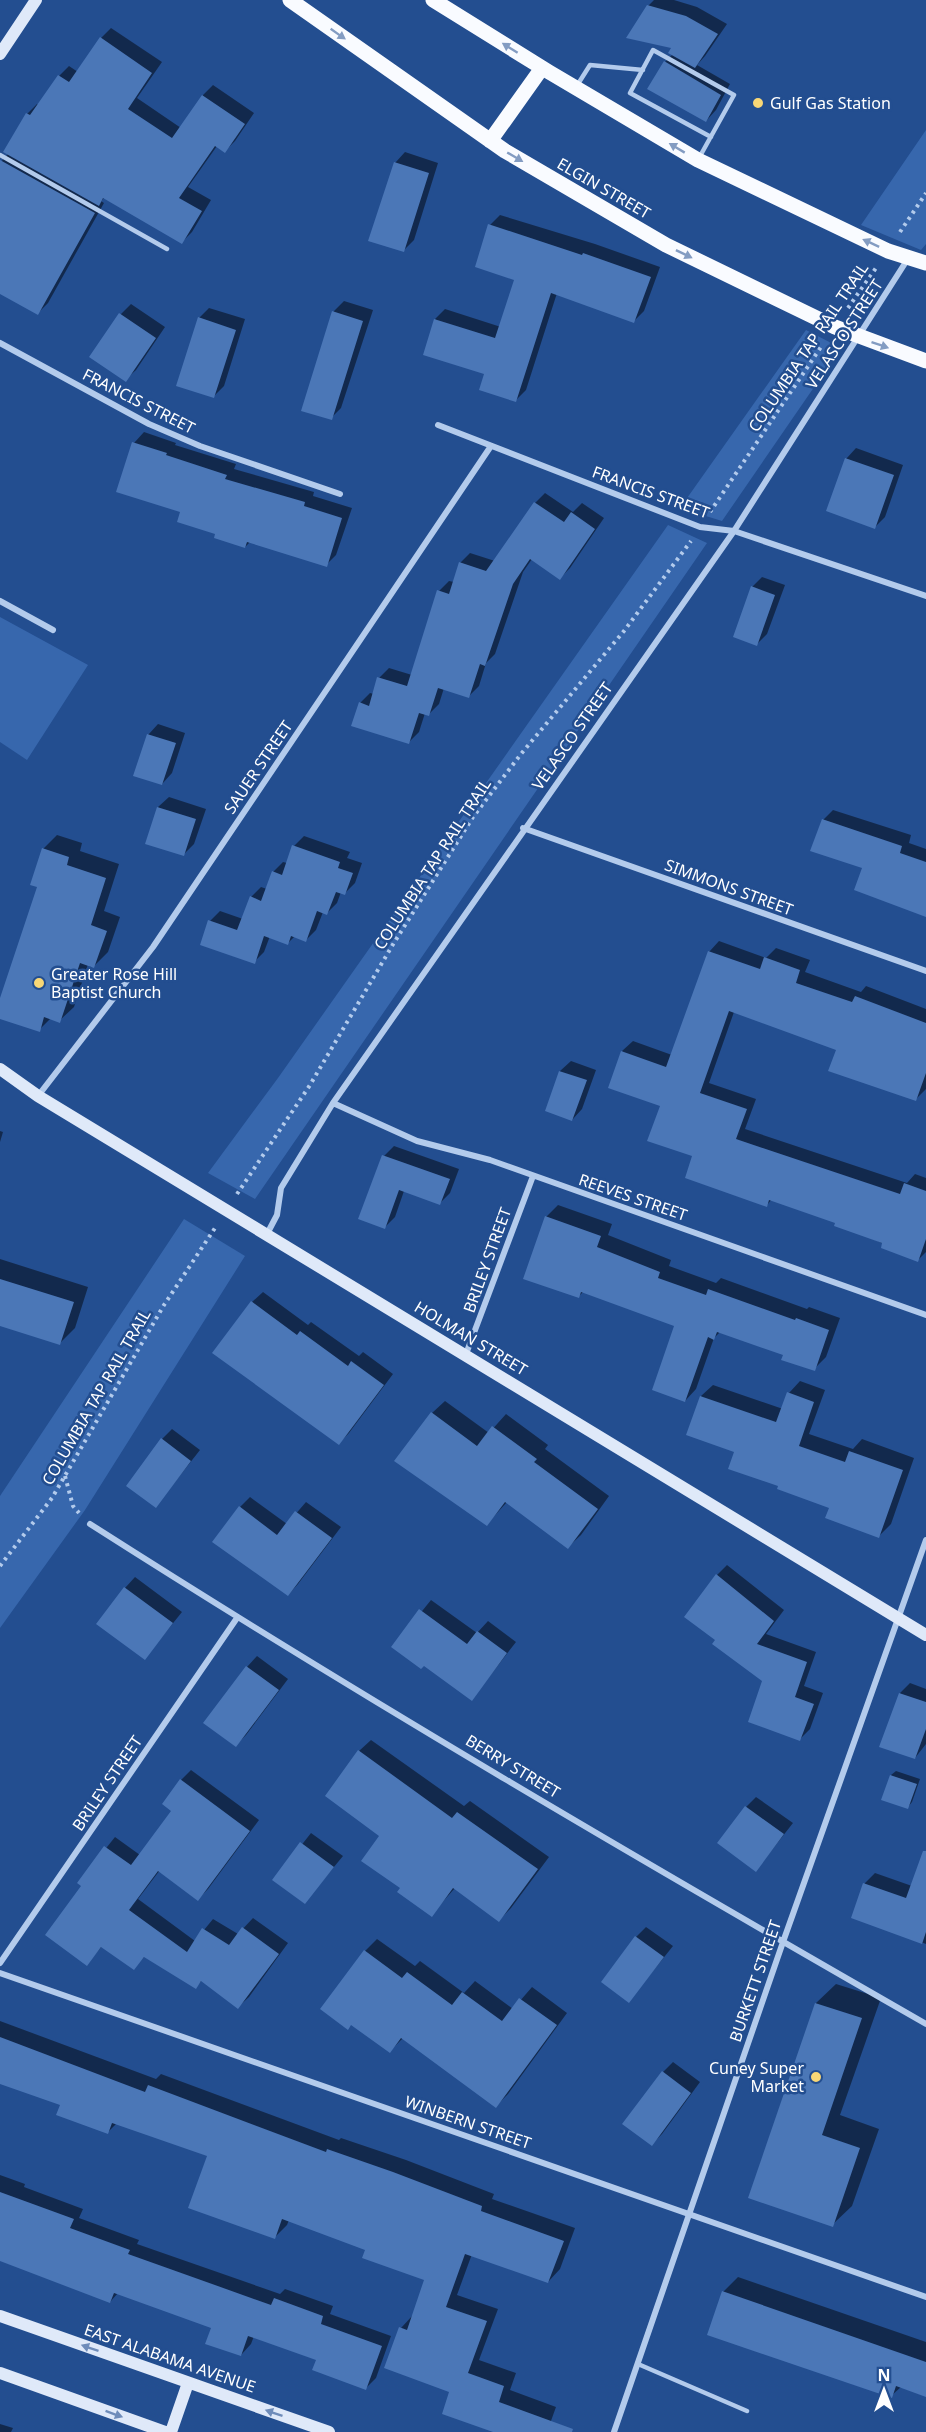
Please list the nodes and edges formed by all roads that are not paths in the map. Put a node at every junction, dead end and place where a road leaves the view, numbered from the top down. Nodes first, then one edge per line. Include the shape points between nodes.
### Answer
1 (36, 0) edge
2 (290, 0) edge
3 (433, 0) edge
4 (0, 54) edge
5 (542, 68) junction
6 (642, 70) junction
7 (576, 88) junction
8 (711, 137) junction
9 (490, 141) junction
10 (0, 155) edge
11 (698, 160) junction
12 (167, 249) dead end
13 (909, 257) junction
14 (926, 263) edge
15 (858, 337) junction
16 (0, 343) edge
17 (926, 361) edge
18 (438, 425) dead end
19 (491, 446) junction
20 (340, 494) dead end
21 (734, 531) junction
22 (926, 596) edge
23 (0, 601) edge
24 (53, 630) dead end
25 (524, 828) junction
26 (926, 971) edge
27 (0, 1069) edge
28 (38, 1096) junction
29 (333, 1103) junction
30 (532, 1176) junction
31 (267, 1234) junction
32 (926, 1315) edge
33 (466, 1354) junction
34 (90, 1524) road end
35 (926, 1540) edge
36 (237, 1618) junction
37 (898, 1618) junction
38 (926, 1635) edge
39 (783, 1942) junction
40 (0, 1963) edge
41 (0, 1972) edge
42 (926, 2024) edge
43 (689, 2213) junction
44 (926, 2297) edge
45 (0, 2316) edge
46 (638, 2364) junction
47 (0, 2373) edge
48 (188, 2382) junction
49 (747, 2411) dead end
50 (165, 2432) edge
51 (171, 2432) edge
52 (329, 2432) edge
53 (614, 2432) edge

1 - 4 street
2 -> 9 main road, ELGIN STREET
5 -> 3 main road
5 - 7 main road
5 - 9 main road
6 - 7 lane via 590,65
6 - 8 lane via 630,93
6 - 8 lane via 653,50 734,95
11 -> 7 main road
8 - 11 lane
9 -> 15 main road, ELGIN STREET via 666,245
10 - 12 lane
13 -> 11 main road via 888,251
13 - 14 main road
13 - 15 street, VELASCO STREET
15 -> 17 main road, ELGIN STREET
15 - 21 street, VELASCO STREET
16 - 20 street, FRANCIS STREET via 149,424 200,446
18 - 19 street, FRANCIS STREET
19 - 21 street, FRANCIS STREET via 700,527
19 - 28 street, SAUER STREET via 153,947
21 - 22 street, FRANCIS STREET
21 - 25 street, VELASCO STREET
23 - 24 street
25 - 26 street, SIMMONS STREET
25 - 29 street, VELASCO STREET
27 - 28 street, HOLMAN STREET
28 - 31 street, HOLMAN STREET
29 - 30 street, REEVES STREET via 417,1141
29 - 31 street, VELASCO STREET via 281,1188 277,1215
30 - 32 street, REEVES STREET
30 - 33 street, BRILEY STREET
31 - 33 street, HOLMAN STREET
33 - 37 street, HOLMAN STREET
34 - 36 street, BERRY STREET
35 - 37 street, BURKETT STREET
36 - 39 street, BERRY STREET
36 - 40 street, BRILEY STREET
37 - 38 street, HOLMAN STREET
37 - 39 street, BURKETT STREET
39 - 42 street, BERRY STREET
39 - 43 street, BURKETT STREET
41 - 43 street, WINBERN STREET
43 - 44 street, WINBERN STREET
43 - 46 street, BURKETT STREET
48 -> 45 street, EAST ALABAMA AVENUE
46 - 49 lane
46 - 53 street, BURKETT STREET
47 -> 50 street
48 - 51 street
52 -> 48 street, EAST ALABAMA AVENUE

